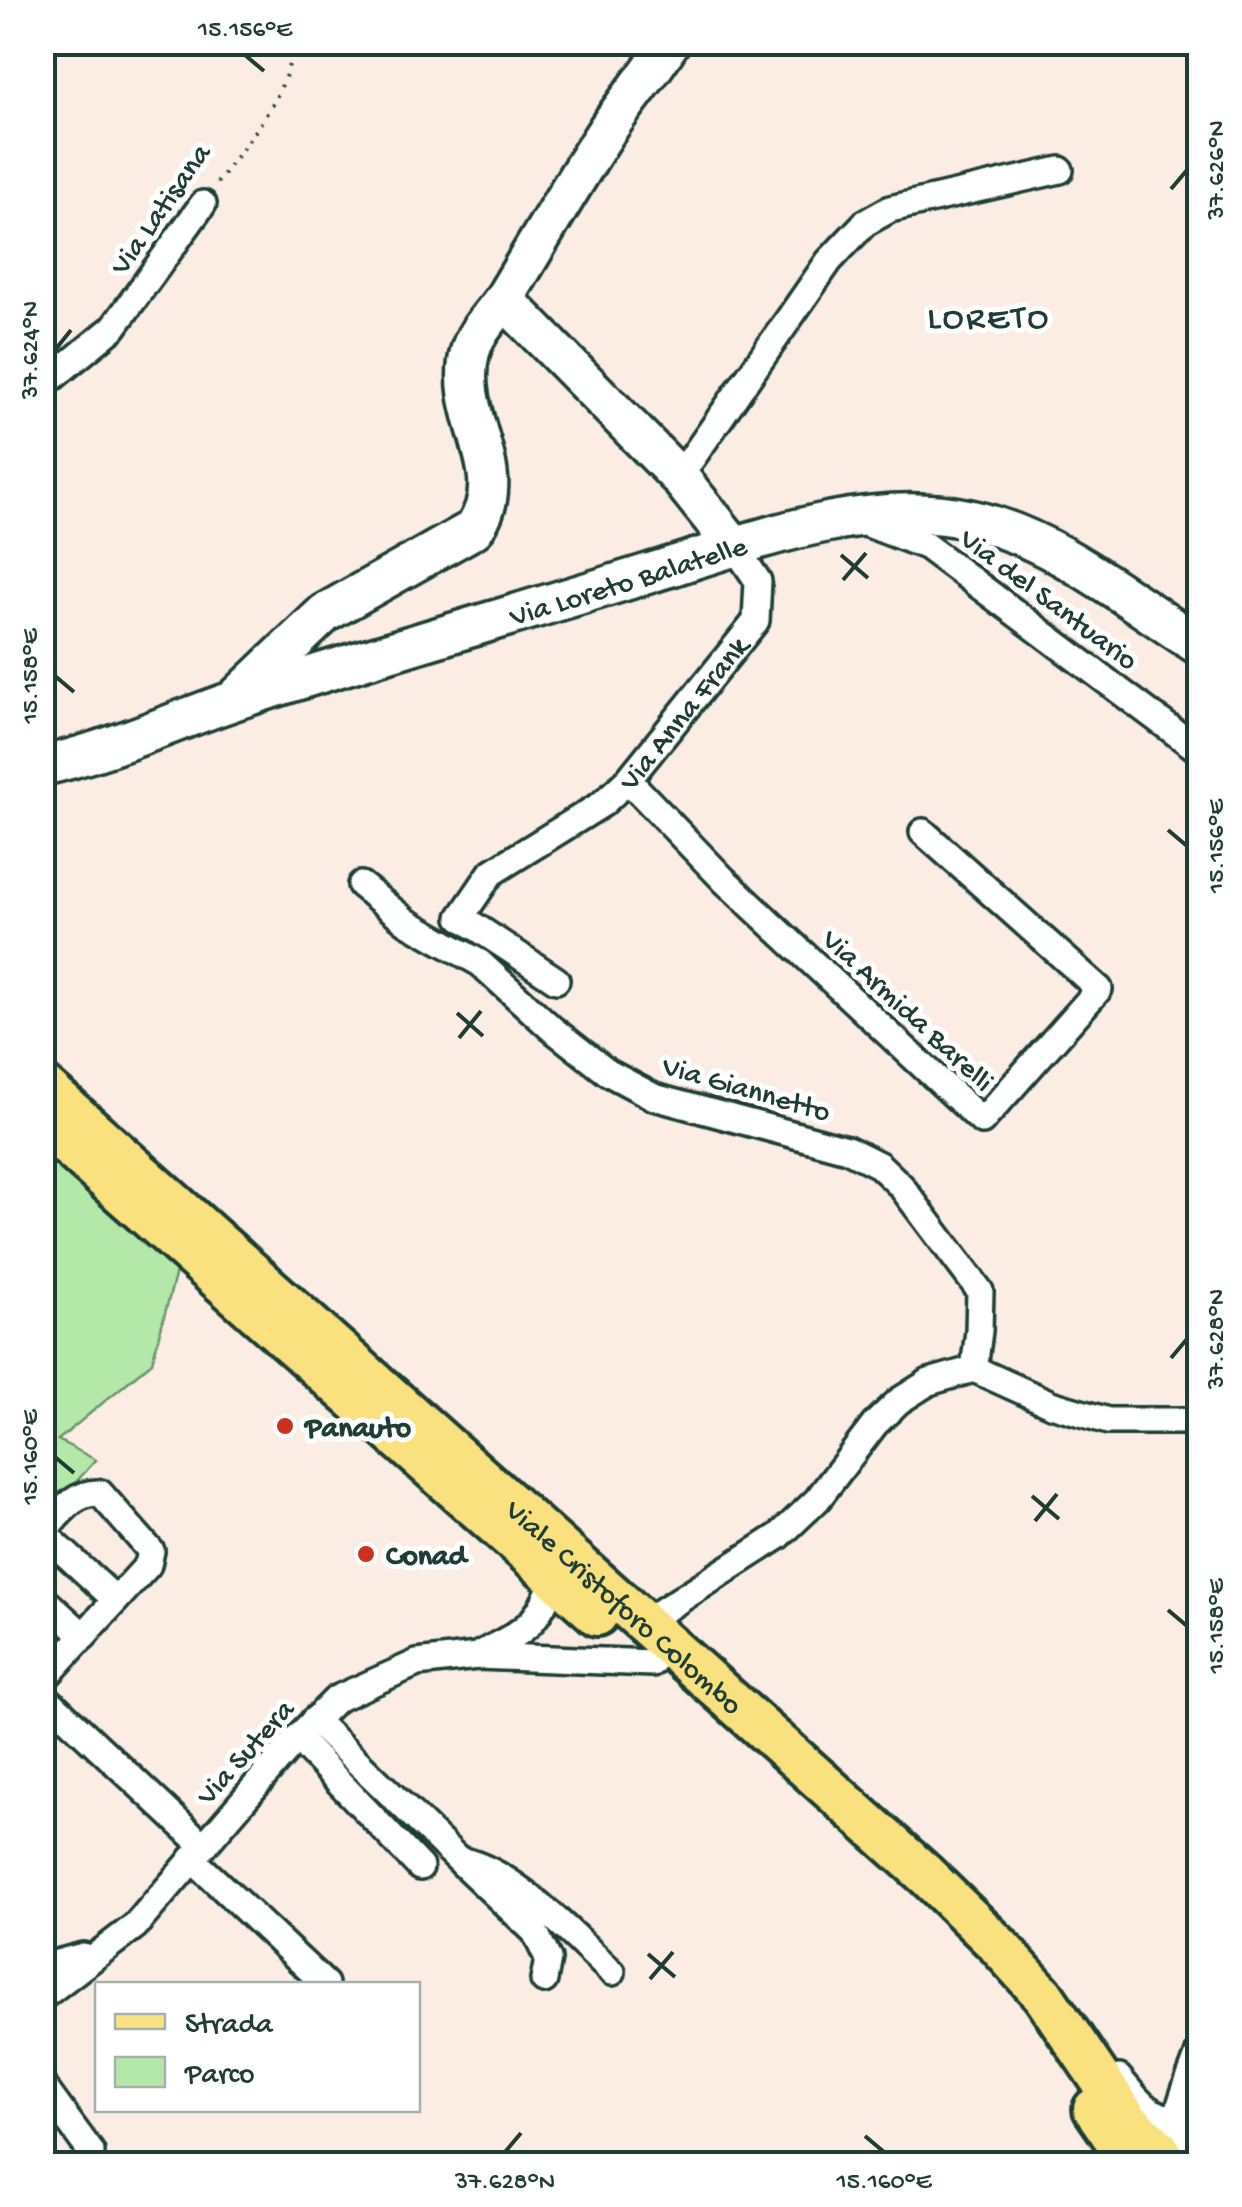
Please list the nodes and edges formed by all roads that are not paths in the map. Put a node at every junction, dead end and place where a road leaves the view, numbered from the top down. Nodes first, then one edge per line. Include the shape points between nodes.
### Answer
1 (670, 42) edge
2 (1060, 170) dead end
3 (203, 204) road end
4 (504, 299) junction
5 (42, 386) edge
6 (680, 477) junction
7 (850, 518) junction
8 (735, 548) junction
9 (1200, 646) edge
10 (233, 701) junction
11 (1200, 751) edge
12 (42, 766) edge
13 (628, 780) junction
14 (923, 832) dead end
15 (361, 885) dead end
16 (461, 917) junction
17 (439, 938) junction
18 (556, 980) dead end
19 (42, 1085) edge
20 (42, 1124) edge
21 (974, 1370) junction
22 (1200, 1420) edge
23 (43, 1533) edge
24 (554, 1578) junction
25 (42, 1598) edge
26 (116, 1600) junction
27 (645, 1622) junction
28 (84, 1636) junction
29 (476, 1656) junction
30 (652, 1663) junction
31 (42, 1681) edge
32 (42, 1694) edge
33 (306, 1729) junction
34 (198, 1853) junction
35 (458, 1860) junction
36 (420, 1867) dead end
37 (98, 1953) junction
38 (42, 1967) edge
39 (612, 1972) dead end
40 (544, 1980) dead end
41 (324, 1982) edge
42 (42, 1996) edge
43 (1200, 2050) edge
44 (42, 2085) edge
45 (42, 2116) edge
46 (1164, 2148) edge
47 (98, 2158) edge

1 - 4 street via 568,189
2 - 6 street via 890,209 865,223 829,261
3 - 5 street, Via Latisana via 114,328
4 - 6 street, Via Anna Frank
4 - 10 street via 478,332 467,384 490,480 484,516 474,529 325,614
6 - 8 street, Via Anna Frank
7 - 8 street, Via Loreto Balatelle
7 - 9 street, Via Loreto Balatelle via 920,512 1009,530
7 - 11 street, Via del Santuario via 926,546
8 - 10 street, Via Loreto Balatelle
8 - 13 street, Via Anna Frank via 758,581 756,621
10 - 12 street, Via Loreto Balatelle
13 - 14 street, Via Armida Barelli via 724,880 982,1121 1099,989
13 - 16 street, Via Anna Frank via 602,804 491,873
15 - 17 street, Via Giannetto
16 - 17 street, Via Anna Frank
16 - 18 street
17 - 21 street, Via Giannetto via 480,963 607,1072 654,1097 847,1149 879,1164 980,1291
19 - 27 main road, Viale Cristoforo Colombo
20 - 24 main road, Viale Cristoforo Colombo
21 - 22 street via 1108,1422
21 - 27 street via 929,1382 899,1402 778,1536
23 - 26 street
23 - 26 street via 86,1492 100,1493 151,1551 148,1566
24 - 29 street via 528,1628
24 - 30 main road, Viale Cristoforo Colombo
25 - 28 street
26 - 28 street
27 - 46 main road, Viale Cristoforo Colombo via 998,1945 1042,1995 1128,2120
28 - 31 street
29 - 30 street
29 - 33 street, Via Sutera via 416,1663 336,1699
30 - 46 main road, Viale Cristoforo Colombo via 988,1973 1034,2024 1116,2140
32 - 34 street
33 - 34 street, Via Sutera
33 - 35 street
33 - 36 street
34 - 37 street, Via Sutera via 135,1926
34 - 41 street
35 - 39 street via 502,1875
35 - 40 street via 535,1932 548,1959
37 - 38 street
37 - 42 street, Via Sutera
43 - 46 street
44 - 47 street
45 - 47 street

